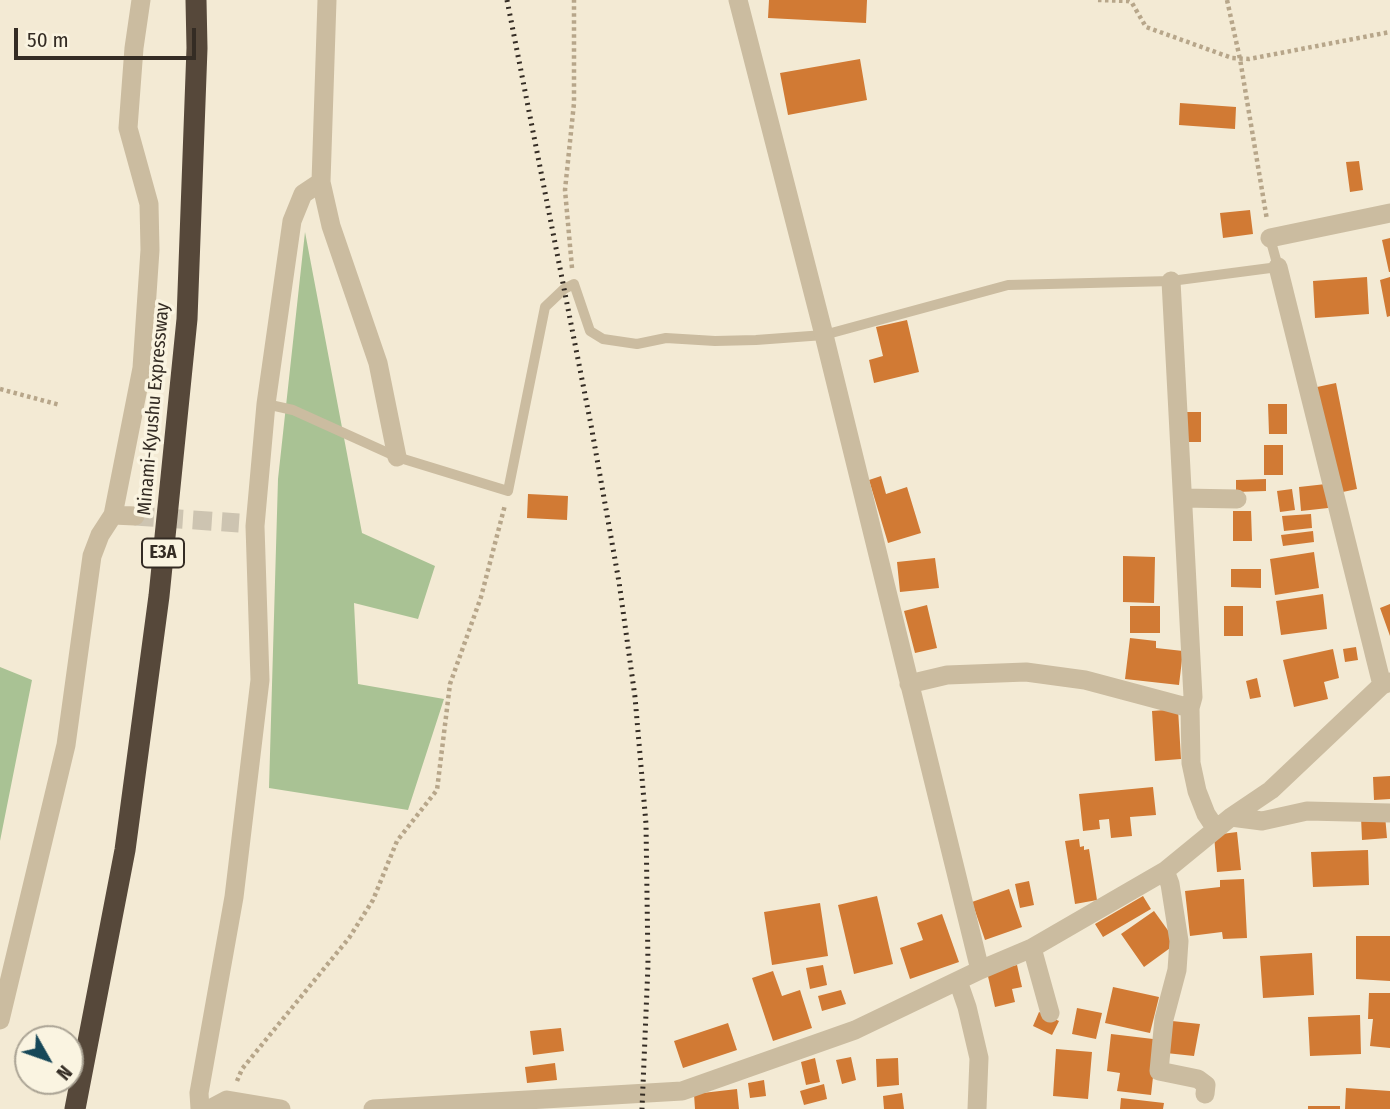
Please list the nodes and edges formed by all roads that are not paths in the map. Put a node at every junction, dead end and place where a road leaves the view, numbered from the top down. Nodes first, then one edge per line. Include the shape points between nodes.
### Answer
1 (141, 0) edge
2 (196, 0) edge
3 (327, 0) edge
4 (738, 0) edge
5 (321, 182) junction
6 (1390, 214) edge
7 (1270, 238) joint
8 (1278, 267) junction
9 (1171, 281) junction
10 (824, 335) junction
11 (266, 404) junction
12 (397, 457) junction
13 (1183, 498) junction
14 (1237, 499) dead end
15 (113, 515) junction
16 (135, 516) tunnel mouth
17 (909, 684) junction
18 (1386, 684) edge
19 (1190, 708) junction
20 (1390, 813) edge
21 (1224, 823) junction
22 (1165, 871) junction
23 (1032, 948) junction
24 (980, 970) junction
25 (958, 981) junction
26 (1050, 1013) dead end
27 (0, 1020) edge
28 (1205, 1094) dead end
29 (76, 1104) edge
30 (218, 1105) edge
31 (200, 1109) edge
32 (281, 1109) edge
33 (373, 1109) edge
34 (977, 1109) edge

1 - 15 street via 128,128 149,204 150,250 142,368
2 - 29 highway, Minami-Kyushu Expressway / E3A via 187,318 160,582 125,850
3 - 5 street
4 - 10 street
5 - 11 street via 303,194 292,221
5 - 12 street via 331,226 378,363
6 - 7 street
7 - 8 lane
8 - 9 lane
8 - 18 street
9 - 10 lane via 1008,285
9 - 13 street
10 - 12 lane via 715,341 666,338 637,344 603,339 590,331 574,284 545,307 508,491
10 - 17 street
11 - 12 lane via 293,410
11 - 31 street via 247,525 260,680 234,897 199,1093
13 - 14 street
13 - 19 street
15 - 16 street
15 - 27 street via 92,556 66,745
17 - 19 street via 947,675 1026,672 1085,680
17 - 24 street
18 - 21 street via 1271,790
19 - 21 street via 1192,772 1201,802
20 - 21 street via 1307,811
21 - 22 street
22 - 23 street
22 - 28 street via 1179,942 1159,1071 1198,1079 1206,1085
23 - 24 street
23 - 26 street
24 - 25 street
25 - 33 street via 855,1030 682,1091
25 - 34 street via 979,1058
30 - 32 street

